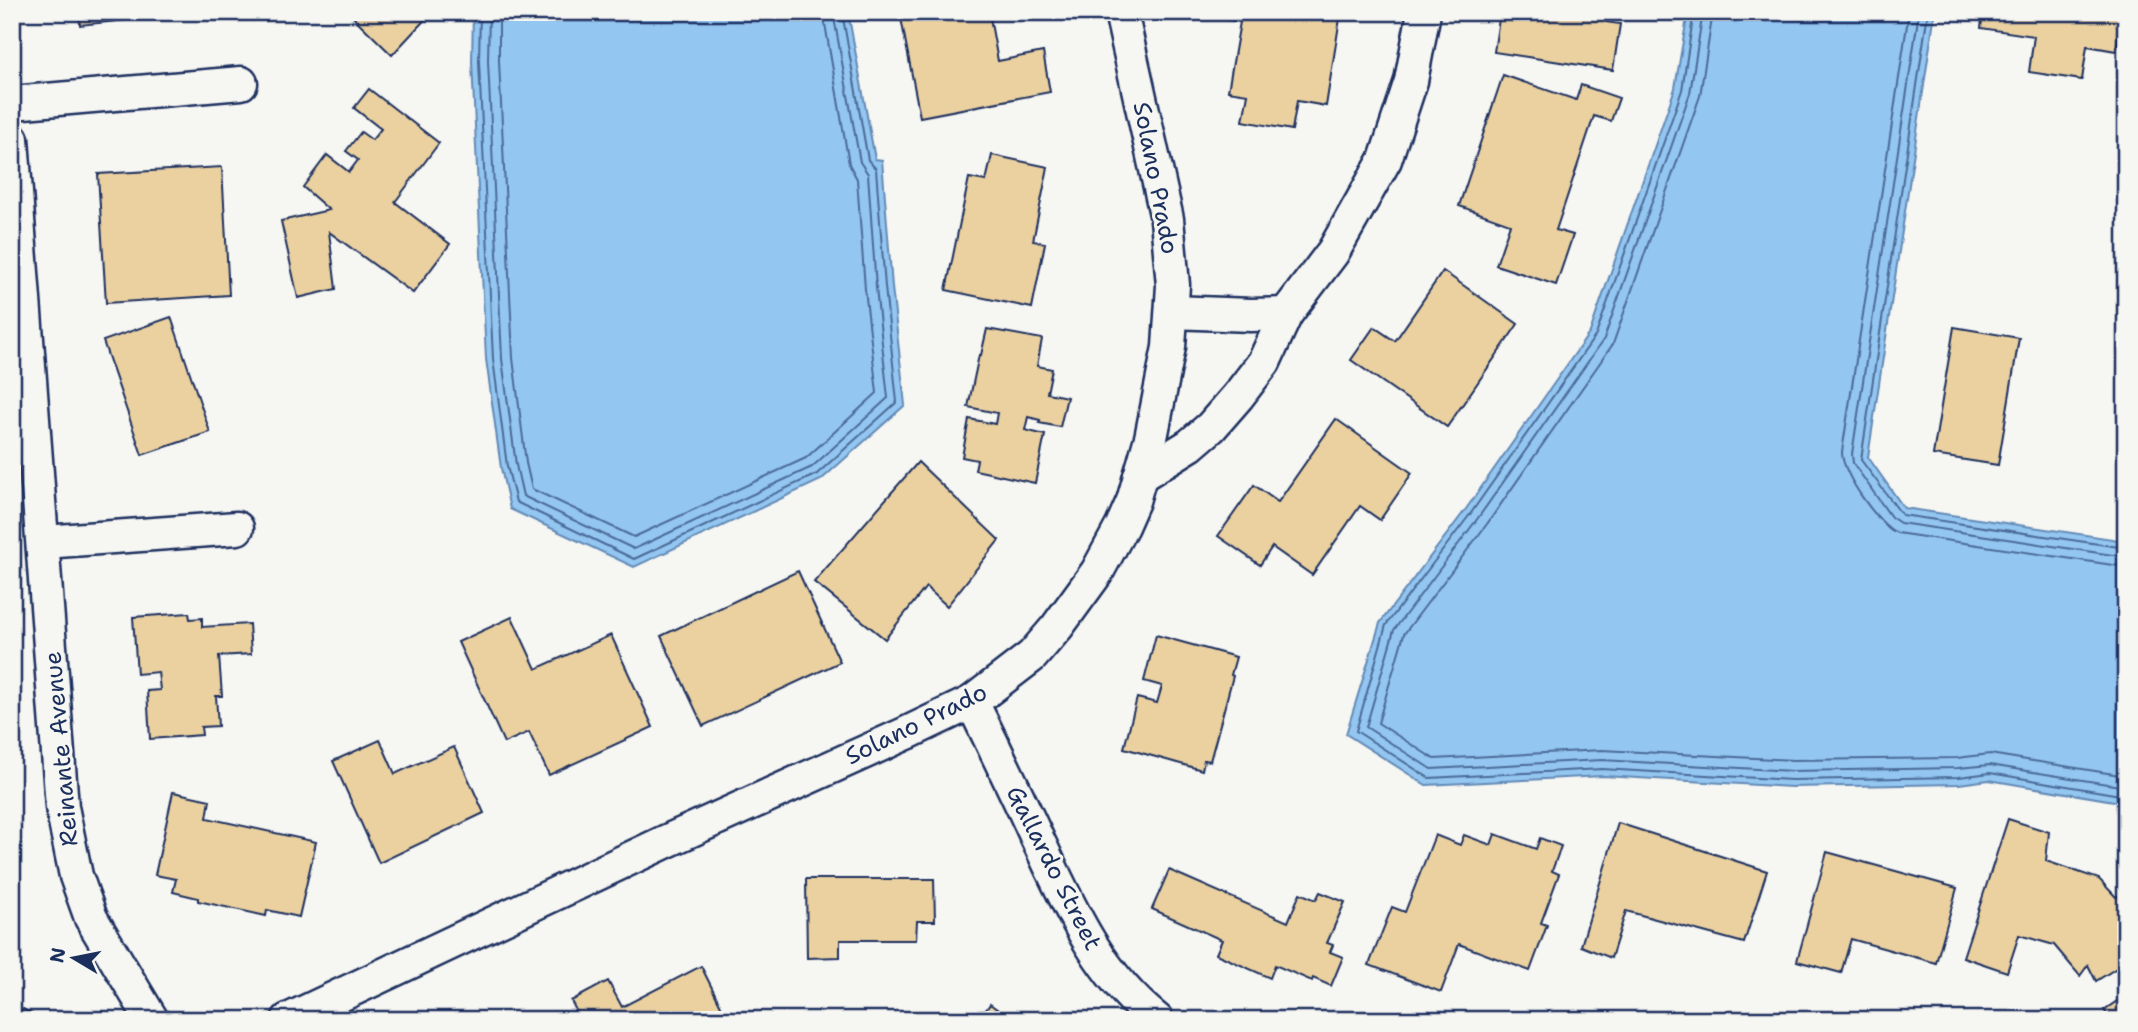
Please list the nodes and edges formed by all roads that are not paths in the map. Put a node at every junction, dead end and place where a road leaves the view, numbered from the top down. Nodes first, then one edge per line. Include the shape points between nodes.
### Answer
1 (1121, 12) edge
2 (1424, 12) edge
3 (241, 83) dead end
4 (12, 103) edge
5 (12, 139) edge
6 (1172, 312) junction
7 (1286, 314) junction
8 (1140, 476) junction
9 (237, 528) dead end
10 (44, 542) junction
11 (972, 702) junction
12 (152, 1020) edge
13 (288, 1020) edge
14 (1157, 1020) edge

1 - 6 street, Solano Prado via 1167,219
2 - 7 street via 1411,81 1385,160 1333,252
3 - 4 street
5 - 10 street, Reinante Avenue
6 - 7 street
6 - 8 street, Solano Prado via 1161,392
7 - 8 street via 1264,362 1211,427
8 - 11 street, Solano Prado via 1122,526 1080,598 1032,656
9 - 10 street
10 - 12 street, Reinante Avenue via 68,844 91,918
11 - 13 street, Solano Prado
11 - 14 street, Gallardo Street via 1073,916 1112,975

